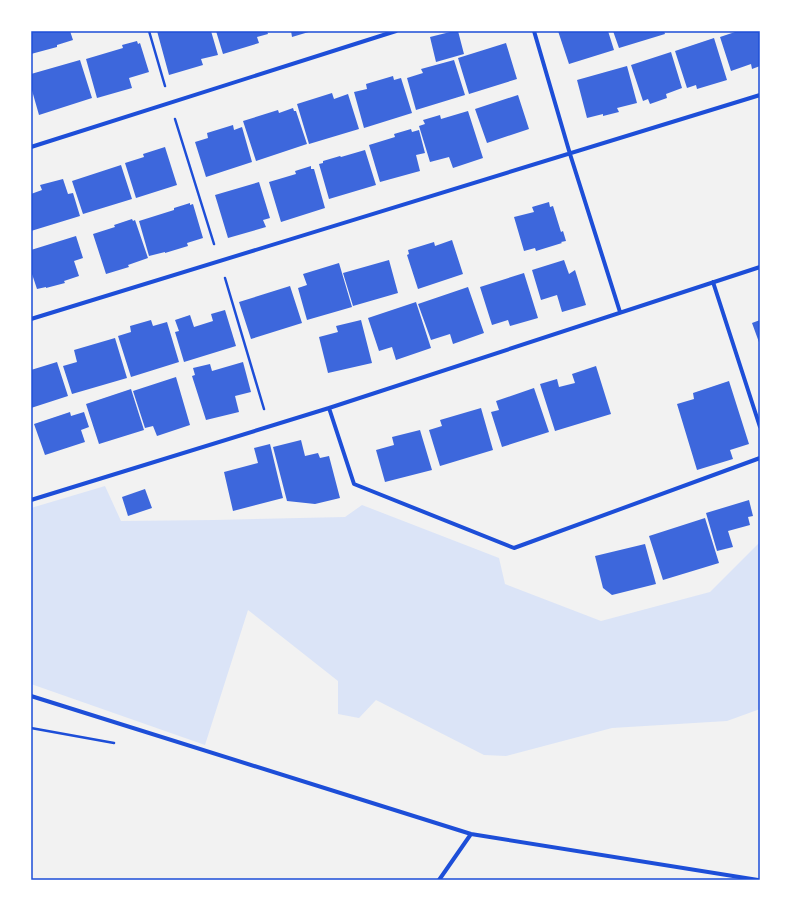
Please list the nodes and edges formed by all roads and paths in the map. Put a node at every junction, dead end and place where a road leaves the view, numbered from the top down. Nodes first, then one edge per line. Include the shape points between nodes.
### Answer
1 (149, 31) edge
2 (396, 31) edge
3 (534, 31) edge
4 (760, 95) edge
5 (170, 102) junction
6 (31, 147) edge
7 (570, 154) junction
8 (220, 262) junction
9 (760, 267) edge
10 (713, 282) junction
11 (620, 312) junction
12 (31, 320) edge
13 (329, 408) junction
14 (269, 427) junction
15 (760, 427) edge
16 (760, 458) edge
17 (31, 500) edge
18 (31, 696) edge
19 (471, 834) junction
20 (439, 880) edge
21 (758, 880) edge

1 - 5 path
2 - 5 street
3 - 7 street
4 - 7 street
5 - 6 street
5 - 8 path
7 - 8 street
7 - 11 street
8 - 12 street
8 - 14 path
9 - 10 street
10 - 11 street
10 - 15 street
11 - 13 street
13 - 14 street
13 - 16 street via 354,484 514,548
14 - 17 street
18 - 19 street
19 - 20 street
19 - 21 street

